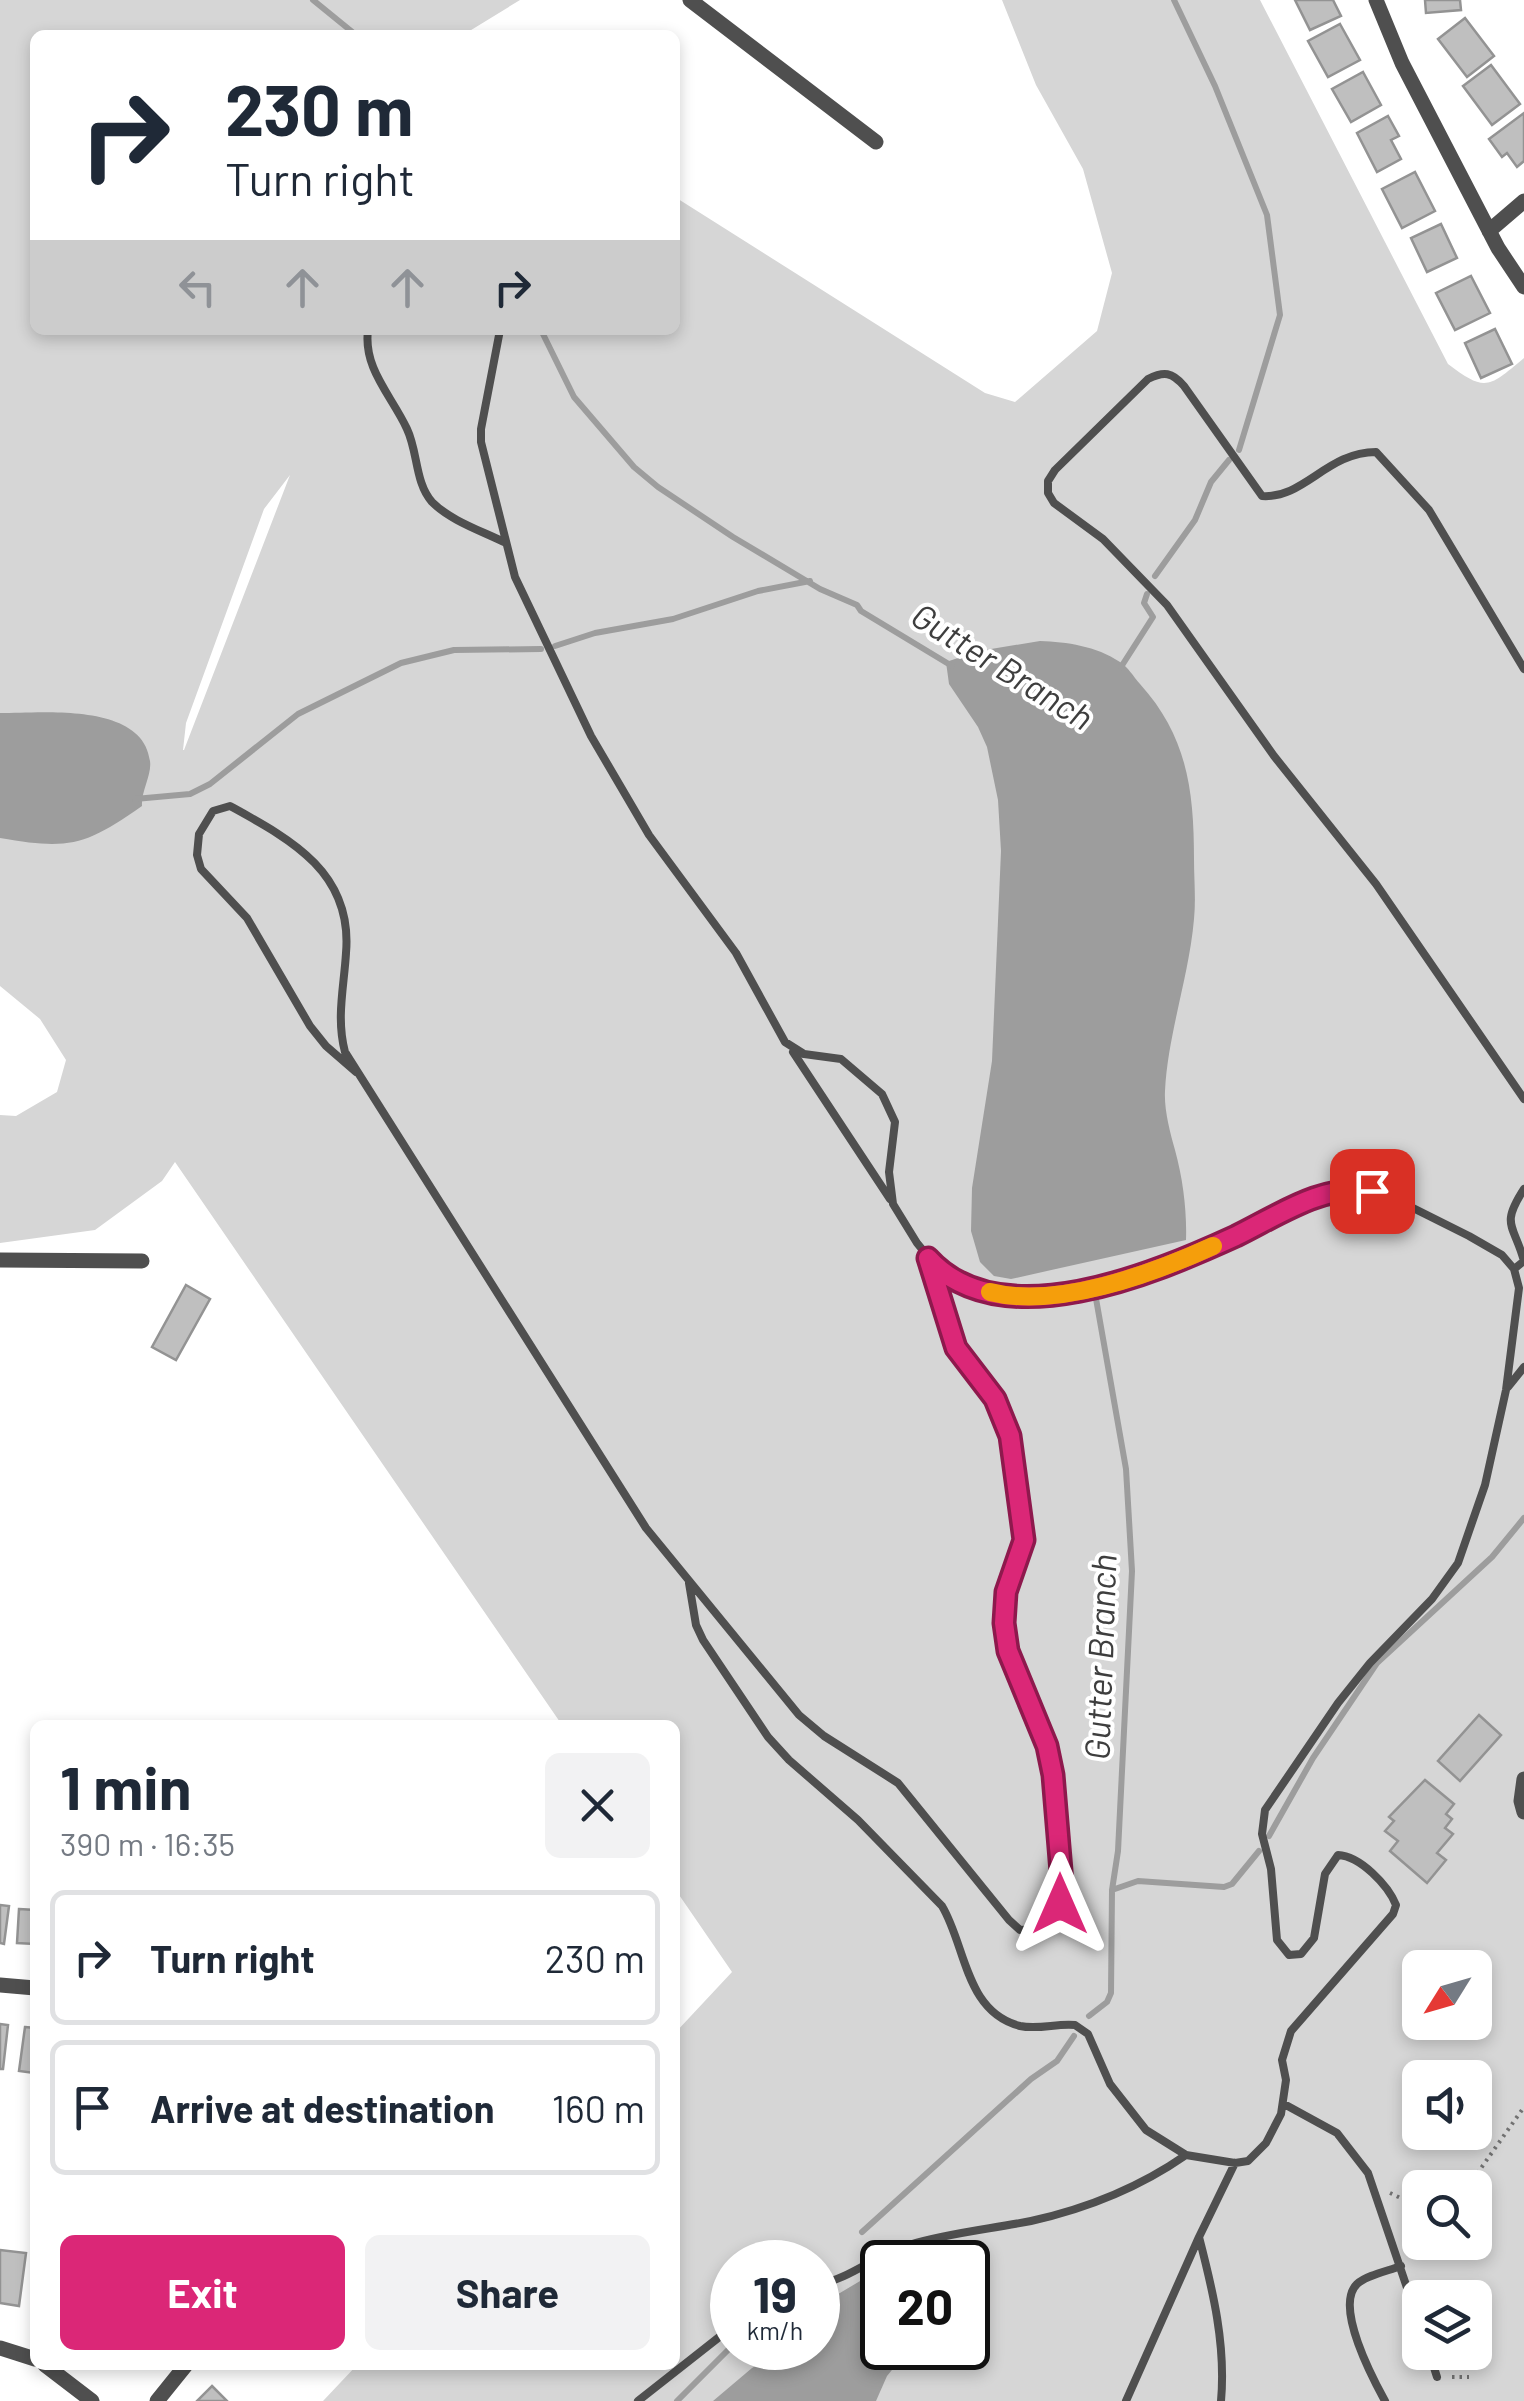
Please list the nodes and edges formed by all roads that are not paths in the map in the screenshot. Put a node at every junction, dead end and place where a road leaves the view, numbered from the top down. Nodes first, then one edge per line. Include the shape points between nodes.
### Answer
1 (690, 0) edge
2 (1376, 0) edge
3 (876, 142) dead end
4 (1524, 201) edge
5 (1489, 230) junction
6 (1524, 286) edge
7 (368, 335) edge
8 (499, 335) edge
9 (506, 543) junction
10 (1524, 669) edge
11 (790, 1048) junction
12 (356, 1072) junction
13 (1524, 1099) edge
14 (1524, 1189) edge
15 (893, 1204) junction
16 (928, 1258) junction
17 (0, 1260) edge
18 (142, 1260) dead end
19 (1514, 1269) junction
20 (1524, 1367) edge
21 (1506, 1390) junction
22 (689, 1584) junction
23 (1524, 1779) edge
24 (1524, 1812) edge
25 (0, 1984) edge
26 (30, 1987) edge
27 (1284, 2104) junction
28 (1186, 2155) junction
29 (1236, 2163) junction
30 (1199, 2237) junction
31 (1401, 2266) junction
32 (840, 2277) edge
33 (1405, 2280) edge
34 (710, 2345) edge
35 (0, 2348) edge
36 (30, 2357) edge
37 (680, 2368) edge
38 (51, 2370) edge
39 (182, 2370) edge
40 (678, 2370) edge
41 (1435, 2370) edge
42 (1437, 2376) road end
43 (92, 2401) edge
44 (157, 2401) edge
45 (638, 2401) edge
46 (1126, 2401) edge
47 (1220, 2401) edge
48 (1386, 2401) edge

1 - 3 street
2 - 5 street
4 - 5 street
5 - 6 street
7 - 9 lane via 376,377 408,430 428,497
8 - 9 lane via 481,429
9 - 11 lane via 534,621 591,736 649,835 736,953
10 - 13 lane via 1429,510 1376,452 1345,456 1285,494 1262,496 1184,386 1174,374 1160,372 1048,481 1054,503 1103,539 1167,605 1376,884
11 - 15 lane
11 - 15 lane via 841,1059 882,1094 894,1122
12 - 12 lane via 340,1030 346,929 330,882 283,835 230,806 214,811 199,834 201,870 247,918 310,1026
12 - 22 lane via 572,1415
14 - 19 lane via 1510,1211 1524,1261
15 - 16 lane
16 - 19 lane via 971,1287 1052,1295 1157,1270 1314,1198 1357,1189 1383,1194 1469,1236
16 - 22 lane via 956,1348 995,1399 1010,1436 1024,1540 1006,1592 1004,1623 1053,1775 1062,1883 1060,1904 1046,1924 1029,1931 1009,1920 898,1783 800,1715
17 - 18 street
19 - 21 lane via 1519,1288
20 - 21 lane
21 - 27 lane via 1485,1485 1458,1564 1338,1703 1265,1810 1262,1834 1284,1952 1301,1954 1314,1938 1325,1874 1338,1855 1355,1860 1396,1905 1291,2031 1282,2060
22 - 28 lane via 704,1640 768,1736 942,1906 986,2005 1017,2025 1075,2025 1088,2034 1128,2110
23 - 24 street
25 - 26 street
27 - 29 lane via 1258,2154
27 - 31 lane via 1337,2133 1368,2173
28 - 29 lane
28 - 32 lane via 1077,2209 911,2244
29 - 30 lane
30 - 46 lane
30 - 47 lane via 1219,2329
31 - 33 lane
31 - 48 lane via 1357,2285 1350,2308 1361,2353
34 - 37 lane
35 - 36 street
38 - 43 street
39 - 44 street
40 - 45 lane
41 - 42 lane

